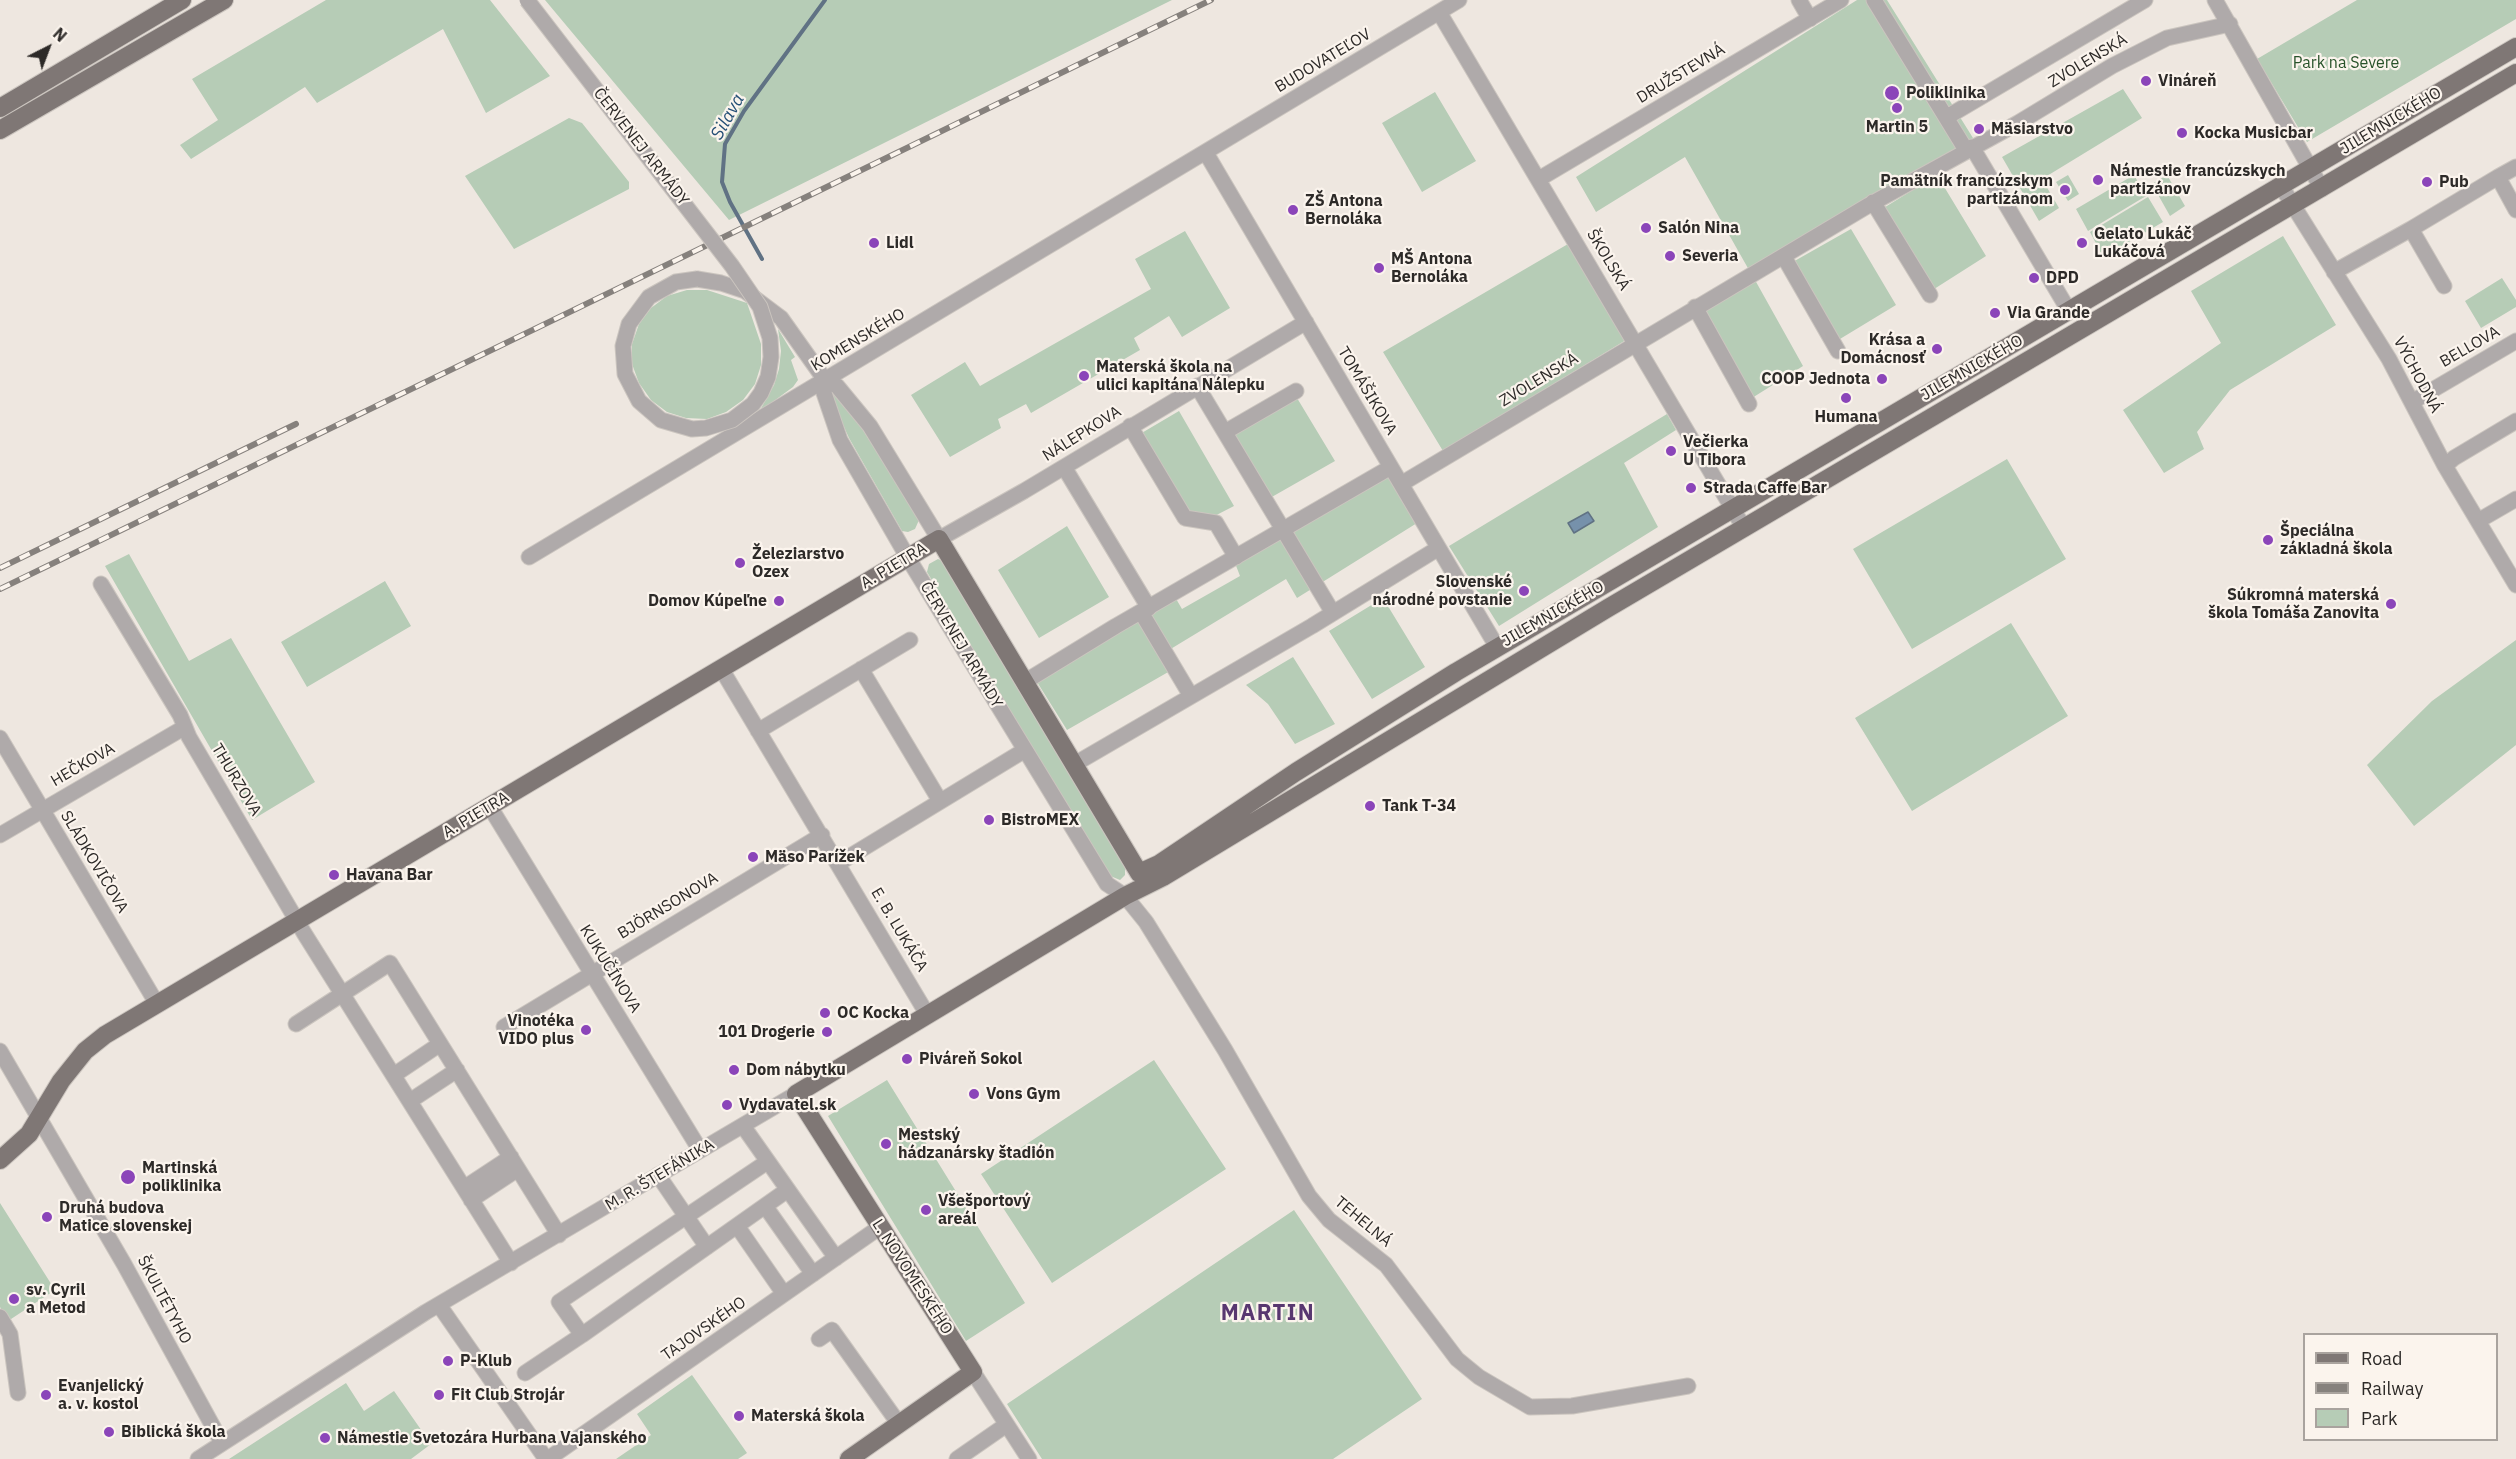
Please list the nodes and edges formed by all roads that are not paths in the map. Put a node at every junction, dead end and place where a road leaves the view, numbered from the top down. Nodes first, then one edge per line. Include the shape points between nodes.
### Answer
1 (182, 0) edge
2 (224, 0) edge
3 (527, 0) edge
4 (1459, 0) edge
5 (1799, 0) edge
6 (1842, 0) edge
7 (1874, 0) edge
8 (2145, 0) edge
9 (2215, 0) edge
10 (1439, 12) junction
11 (1810, 19) junction
12 (2230, 24) junction
13 (2516, 47) edge
14 (2516, 73) edge
15 (0, 108) edge
16 (1947, 117) junction
17 (0, 130) edge
18 (1969, 149) junction
19 (1206, 153) junction
20 (2516, 166) edge
21 (2311, 169) junction
22 (2498, 177) junction
23 (1539, 179) junction
24 (2281, 186) junction
25 (2322, 189) junction
26 (1873, 202) junction
27 (2292, 206) junction
28 (2516, 210) edge
29 (2411, 230) junction
30 (1784, 257) junction
31 (2334, 272) junction
32 (2444, 286) dead end
33 (1930, 295) dead end
34 (1695, 307) junction
35 (2069, 311) junction
36 (1306, 322) junction
37 (2516, 341) edge
38 (1636, 342) junction
39 (1838, 351) dead end
40 (825, 380) junction
41 (1197, 386) junction
42 (1296, 391) dead end
43 (2412, 402) junction
44 (1749, 404) dead end
45 (2516, 421) edge
46 (1130, 426) junction
47 (1225, 432) junction
48 (2445, 466) junction
49 (1064, 467) junction
50 (1391, 467) junction
51 (1401, 484) junction
52 (2516, 499) edge
53 (1733, 508) junction
54 (2478, 521) junction
55 (1744, 528) junction
56 (1284, 529) junction
57 (939, 539) junction
58 (1437, 549) junction
59 (529, 557) dead end
60 (1236, 557) junction
61 (908, 558) junction
62 (2515, 580) edge
63 (101, 584) dead end
64 (1145, 610) junction
65 (1333, 613) junction
66 (910, 640) dead end
67 (1497, 647) junction
68 (722, 669) junction
69 (861, 669) junction
70 (1025, 685) junction
71 (1429, 688) junction
72 (1191, 696) junction
73 (1441, 707) junction
74 (185, 727) junction
75 (758, 730) junction
76 (0, 738) edge
77 (1025, 750) junction
78 (1073, 765) junction
79 (940, 801) junction
80 (490, 807) junction
81 (42, 810) junction
82 (0, 835) edge
83 (822, 835) junction
84 (839, 863) junction
85 (1139, 873) junction
86 (1125, 896) junction
87 (298, 921) junction
88 (592, 972) junction
89 (342, 993) junction
90 (157, 1004) junction
91 (927, 1014) junction
92 (296, 1024) dead end
93 (504, 1027) dead end
94 (440, 1044) junction
95 (0, 1051) edge
96 (457, 1070) junction
97 (394, 1075) junction
98 (796, 1094) junction
99 (411, 1101) junction
100 (39, 1119) junction
101 (743, 1126) junction
102 (700, 1150) junction
103 (0, 1160) edge
104 (767, 1162) junction
105 (515, 1163) junction
106 (658, 1175) junction
107 (786, 1191) junction
108 (468, 1194) junction
109 (765, 1206) junction
110 (685, 1215) junction
111 (737, 1226) junction
112 (880, 1227) junction
113 (559, 1234) junction
114 (707, 1247) junction
115 (836, 1258) junction
116 (511, 1263) junction
117 (813, 1274) junction
118 (784, 1294) junction
119 (439, 1305) junction
120 (0, 1317) edge
121 (582, 1335) junction
122 (819, 1339) dead end
123 (6, 1365) edge
124 (973, 1372) junction
125 (525, 1373) dead end
126 (1688, 1386) dead end
127 (18, 1393) dead end
128 (898, 1424) junction
129 (1006, 1425) junction
130 (222, 1443) junction
131 (198, 1459) edge
132 (547, 1459) edge
133 (849, 1459) edge
134 (957, 1459) edge
135 (1029, 1459) edge

1 - 15 main road
2 - 17 main road
3 - 40 street, ČERVENEJ ARMÁDY, bridge via 714,242 760,308 770,338 768,377 761,393 732,420 692,429 662,420 639,401 625,374 623,346 629,324 649,297 676,282 697,279 734,287 770,308
4 - 10 street, BUDOVATEĽOV
5 - 11 street
6 - 11 street, DRUŽSTEVNÁ
7 - 16 street
8 - 16 street
9 - 12 street
10 - 19 street, BUDOVATEĽOV
10 - 23 street, ŠKOLSKÁ
11 - 23 street, DRUŽSTEVNÁ
12 - 18 street, ZVOLENSKÁ via 2167,38 2147,47
12 - 21 street
13 - 21 main road, JILEMNICKÉHO
14 - 25 main road, JILEMNICKÉHO
16 - 18 street
18 - 26 street, ZVOLENSKÁ
18 - 35 street
19 - 36 street, TOMÁŠIKOVA
19 - 40 street, KOMENSKÉHO
20 - 22 street
21 - 24 main road, JILEMNICKÉHO
21 - 25 street
22 - 28 street
22 - 29 street
23 - 38 street, ŠKOLSKÁ
24 - 27 street, VÝCHODNÁ
24 - 35 main road, JILEMNICKÉHO
25 - 27 main road, JILEMNICKÉHO
26 - 30 street, ZVOLENSKÁ
26 - 33 street
27 - 31 street, VÝCHODNÁ
27 - 55 main road, JILEMNICKÉHO
29 - 31 street
29 - 32 street
30 - 34 street, ZVOLENSKÁ
30 - 39 street
31 - 43 street, VÝCHODNÁ
34 - 38 street, ZVOLENSKÁ
34 - 44 street
35 - 53 main road, JILEMNICKÉHO
36 - 41 street, NÁLEPKOVA
36 - 50 street, TOMÁŠIKOVA
37 - 43 street, BELLOVA
38 - 51 street, ZVOLENSKÁ
38 - 53 street, ŠKOLSKÁ
40 - 57 street, ČERVENEJ ARMÁDY via 837,386 870,426
40 - 59 street, KOMENSKÉHO
40 - 61 street, ČERVENEJ ARMÁDY via 824,393 840,440
41 - 46 street, NÁLEPKOVA
41 - 47 street
42 - 47 street
43 - 48 street, VÝCHODNÁ
45 - 48 street
46 - 49 street, NÁLEPKOVA
46 - 60 street via 1185,518 1216,523
47 - 56 street
48 - 54 street, VÝCHODNÁ
49 - 57 street, NÁLEPKOVA
49 - 64 street
50 - 51 street, TOMÁŠIKOVA
50 - 56 street
51 - 58 street, TOMÁŠIKOVA
52 - 54 street
53 - 55 street, ŠKOLSKÁ
53 - 67 main road, JILEMNICKÉHO
54 - 62 street, VÝCHODNÁ
55 - 73 main road, JILEMNICKÉHO
56 - 60 street
56 - 65 street
57 - 61 main road, A. PIETRA
57 - 70 main road, ČERVENEJ ARMÁDY
58 - 65 street
58 - 67 street, TOMÁŠIKOVA
60 - 64 street
61 - 68 main road, A. PIETRA
61 - 77 street, ČERVENEJ ARMÁDY
63 - 74 street, THURZOVA
64 - 70 street
64 - 72 street
65 - 72 street
66 - 69 street
67 - 71 main road, JILEMNICKÉHO
68 - 75 street, E. B. LUKÁČA
68 - 80 main road, A. PIETRA
69 - 75 street
69 - 79 street
70 - 78 main road, ČERVENEJ ARMÁDY
71 - 73 street
71 - 85 main road, JILEMNICKÉHO via 1159,864
72 - 78 street
73 - 86 main road, JILEMNICKÉHO via 1163,877
74 - 81 street, HEČKOVA
74 - 87 street, THURZOVA
75 - 83 street, E. B. LUKÁČA
76 - 81 street, SLÁDKOVIČOVA
77 - 79 street
77 - 86 street, ČERVENEJ ARMÁDY via 1107,884
78 - 85 main road, ČERVENEJ ARMÁDY
79 - 84 street
80 - 87 main road, A. PIETRA
80 - 88 street, KUKUČÍNOVA
81 - 82 street, HEČKOVA
81 - 90 street, SLÁDKOVIČOVA
83 - 84 street, E. B. LUKÁČA
83 - 88 street, BJÖRNSONOVA
84 - 91 street, E. B. LUKÁČA
85 - 86 main road
86 - 91 main road, M. R. ŠTEFÁNIKA
86 - 126 street, TEHELNÁ via 1146,922 1225,1050 1309,1196 1329,1220 1386,1265 1457,1359 1486,1382 1530,1407 1572,1406
87 - 89 street, THURZOVA
87 - 90 main road, A. PIETRA
88 - 93 street, BJÖRNSONOVA
88 - 102 street, KUKUČÍNOVA
89 - 92 street
89 - 94 street via 390,963
89 - 97 street, THURZOVA
90 - 100 main road, A. PIETRA via 85,1051
91 - 98 main road, M. R. ŠTEFÁNIKA
94 - 96 street
94 - 97 street
95 - 100 street, ŠKULTÉTYHO
96 - 99 street
96 - 105 street
97 - 99 street, THURZOVA
98 - 101 street, M. R. ŠTEFÁNIKA
98 - 112 main road, L. NOVOMESKÉHO
99 - 108 street, THURZOVA
100 - 103 main road, A. PIETRA via 29,1134
100 - 130 street, ŠKULTÉTYHO
101 - 102 street, M. R. ŠTEFÁNIKA
101 - 104 street
102 - 106 street, M. R. ŠTEFÁNIKA
104 - 107 street
104 - 110 street
105 - 108 street
105 - 113 street
106 - 110 street
106 - 113 street, M. R. ŠTEFÁNIKA
107 - 109 street
107 - 115 street via 791,1192
108 - 116 street, THURZOVA
109 - 111 street
109 - 117 street
110 - 114 street
110 - 121 street via 559,1302
111 - 114 street
111 - 118 street
112 - 115 street, TAJOVSKÉHO
112 - 124 main road, L. NOVOMESKÉHO
113 - 116 street, M. R. ŠTEFÁNIKA
114 - 121 street
115 - 117 street, TAJOVSKÉHO
116 - 119 street, M. R. ŠTEFÁNIKA
117 - 118 street, TAJOVSKÉHO
118 - 132 street, TAJOVSKÉHO
119 - 130 street, M. R. ŠTEFÁNIKA
119 - 132 street
120 - 123 street via 10,1334
121 - 125 street
122 - 128 street via 832,1330
123 - 127 street
124 - 128 main road
124 - 129 street, L. NOVOMESKÉHO
128 - 133 main road
129 - 134 street
129 - 135 street, L. NOVOMESKÉHO
130 - 131 street, M. R. ŠTEFÁNIKA

